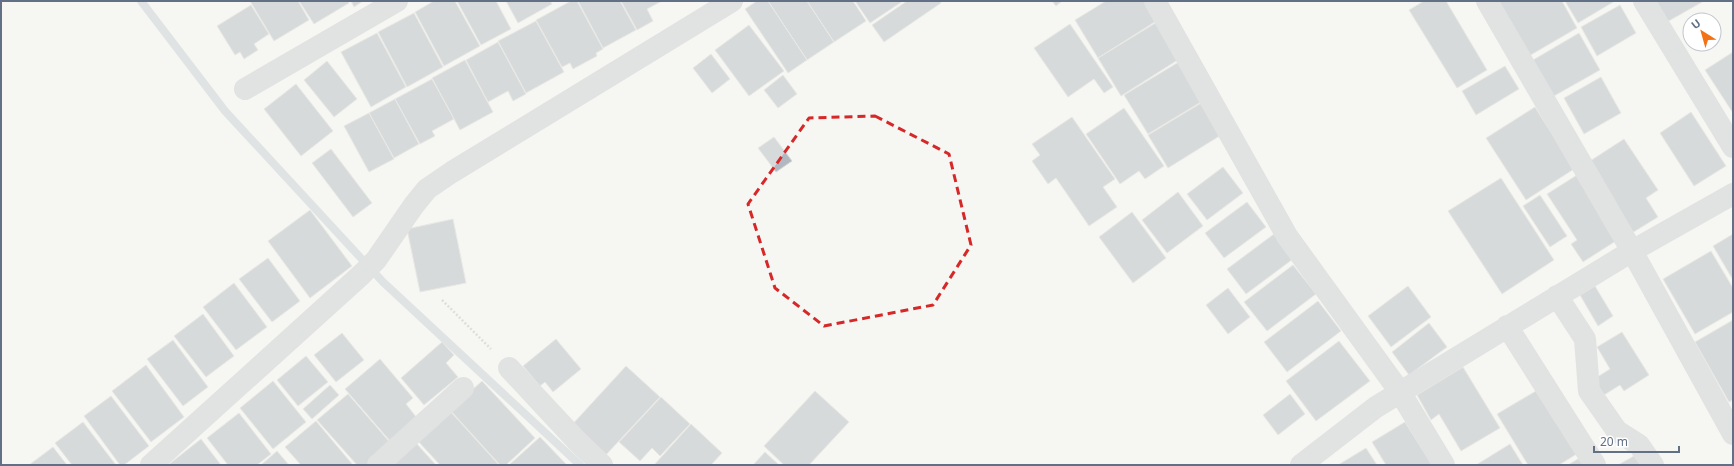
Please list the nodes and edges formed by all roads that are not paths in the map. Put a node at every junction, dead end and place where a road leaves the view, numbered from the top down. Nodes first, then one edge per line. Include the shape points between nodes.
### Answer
1 (398, 1) edge
2 (732, 1) edge
3 (1155, 1) edge
4 (1487, 1) edge
5 (1644, 1) edge
6 (244, 89) dead end
7 (1733, 147) edge
8 (1733, 194) edge
9 (1632, 250) junction
10 (1557, 296) junction
11 (1507, 326) junction
12 (510, 368) road end
13 (463, 388) dead end
14 (1400, 392) junction
15 (1733, 434) edge
16 (151, 465) edge
17 (378, 465) edge
18 (602, 465) edge
19 (1301, 465) edge
20 (1444, 465) edge
21 (1595, 465) edge
22 (1653, 465) edge

1 - 6 street
2 - 16 street via 427,189 376,260
3 - 14 street via 1287,236
4 - 9 street
5 - 7 street
8 - 9 street
9 - 10 street
9 - 15 street
10 - 11 street
10 - 22 street via 1585,339 1589,392 1617,431 1639,445
11 - 14 street
11 - 21 street
12 - 18 street
13 - 17 street
14 - 19 street via 1376,407
14 - 20 street

